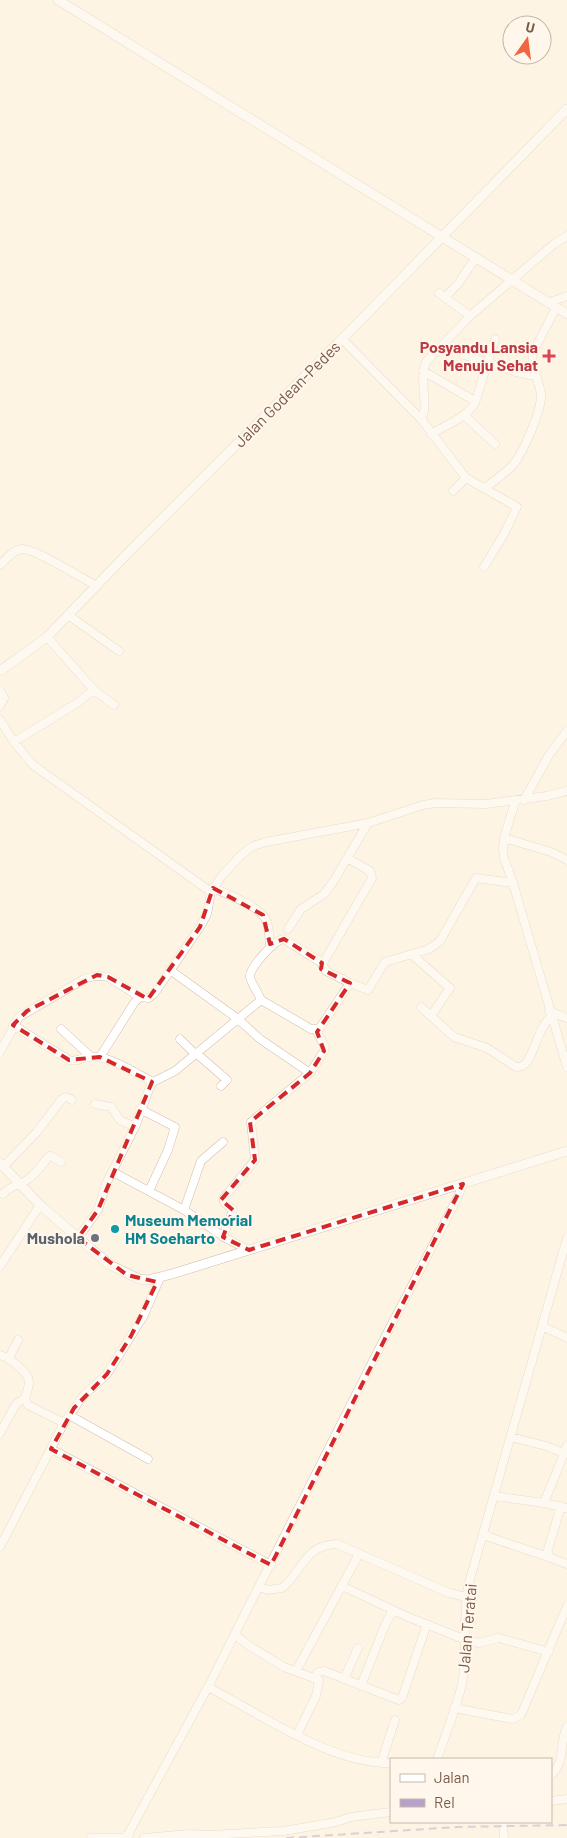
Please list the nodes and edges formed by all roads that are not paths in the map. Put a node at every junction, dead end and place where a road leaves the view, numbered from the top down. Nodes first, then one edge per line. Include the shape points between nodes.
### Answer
1 (58, 0) edge
2 (567, 109) edge
3 (567, 236) edge
4 (442, 237) junction
5 (476, 257) junction
6 (511, 280) junction
7 (567, 296) edge
8 (552, 305) junction
9 (567, 314) edge
10 (470, 316) junction
11 (342, 339) junction
12 (495, 339) dead end
13 (464, 355) dead end
14 (487, 363) junction
15 (423, 371) junction
16 (536, 376) junction
17 (476, 401) junction
18 (464, 415) junction
19 (421, 419) junction
20 (431, 434) junction
21 (495, 444) dead end
22 (466, 478) junction
23 (485, 488) junction
24 (453, 491) dead end
25 (0, 565) edge
26 (484, 567) dead end
27 (96, 586) junction
28 (68, 615) junction
29 (47, 637) junction
30 (120, 651) dead end
31 (0, 672) edge
32 (94, 690) junction
33 (0, 691) edge
34 (0, 706) edge
35 (114, 706) dead end
36 (0, 720) edge
37 (567, 731) edge
38 (14, 742) junction
39 (567, 790) edge
40 (524, 800) junction
41 (516, 802) junction
42 (368, 823) junction
43 (504, 838) junction
44 (347, 858) junction
45 (567, 860) edge
46 (513, 883) junction
47 (212, 890) junction
48 (288, 929) dead end
49 (270, 947) junction
50 (411, 954) junction
51 (322, 963) junction
52 (170, 970) junction
53 (350, 983) junction
54 (140, 997) junction
55 (261, 1000) junction
56 (422, 1007) dead end
57 (550, 1014) junction
58 (431, 1016) junction
59 (567, 1018) edge
60 (238, 1019) junction
61 (13, 1025) junction
62 (61, 1029) dead end
63 (316, 1030) junction
64 (180, 1039) dead end
65 (0, 1052) edge
66 (195, 1053) junction
67 (90, 1056) junction
68 (100, 1057) junction
69 (567, 1067) edge
70 (310, 1073) junction
71 (154, 1082) junction
72 (222, 1086) dead end
73 (72, 1100) dead end
74 (95, 1104) dead end
75 (140, 1109) junction
76 (135, 1127) junction
77 (223, 1142) dead end
78 (567, 1151) edge
79 (61, 1162) dead end
80 (2, 1165) edge
81 (113, 1172) junction
82 (19, 1184) junction
83 (463, 1184) junction
84 (149, 1191) junction
85 (3, 1194) dead end
86 (40, 1205) junction
87 (184, 1210) junction
88 (223, 1236) junction
89 (78, 1238) junction
90 (567, 1241) edge
91 (249, 1250) junction
92 (0, 1266) edge
93 (160, 1278) junction
94 (542, 1326) junction
95 (567, 1338) edge
96 (18, 1340) dead end
97 (0, 1355) edge
98 (9, 1358) junction
99 (25, 1398) junction
100 (69, 1415) junction
101 (64, 1422) junction
102 (0, 1433) edge
103 (510, 1437) junction
104 (51, 1449) junction
105 (565, 1449) edge
106 (148, 1459) dead end
107 (494, 1496) junction
108 (544, 1503) junction
109 (564, 1507) edge
110 (483, 1535) junction
111 (0, 1546) edge
112 (359, 1554) junction
113 (551, 1558) junction
114 (567, 1564) edge
115 (271, 1565) junction
116 (342, 1586) junction
117 (259, 1587) junction
118 (466, 1597) junction
119 (567, 1606) edge
120 (393, 1610) junction
121 (427, 1624) junction
122 (235, 1635) junction
123 (466, 1640) junction
124 (358, 1648) dead end
125 (549, 1652) junction
126 (296, 1671) junction
127 (315, 1677) junction
128 (344, 1679) junction
129 (361, 1686) junction
130 (208, 1687) junction
131 (454, 1708) junction
132 (395, 1720) dead end
133 (567, 1727) edge
134 (298, 1735) junction
135 (565, 1741) edge
136 (437, 1758) edge
137 (381, 1763) junction
138 (390, 1763) edge
139 (552, 1774) edge
140 (567, 1799) edge
141 (552, 1801) edge
142 (390, 1812) edge
143 (503, 1823) edge
144 (126, 1837) edge
145 (91, 1838) edge
146 (144, 1838) edge
147 (504, 1838) edge

1 - 4 street
2 - 4 street, Jalan Godean-Pedes
3 - 6 street
4 - 5 street
4 - 11 street, Jalan Godean-Pedes
5 - 6 street
5 - 10 street via 458,284 442,295
6 - 8 street
6 - 10 street
7 - 8 street
8 - 9 street
8 - 16 street via 534,352 532,365
10 - 15 street via 426,362
11 - 19 street
11 - 27 street, Jalan Godean-Pedes
12 - 14 street
13 - 14 street
14 - 16 street
14 - 17 street
15 - 17 street
15 - 19 street via 425,406
16 - 23 street via 541,398 523,449 514,464
17 - 18 street
18 - 20 street
18 - 21 street
19 - 20 street
20 - 22 street
22 - 23 street
22 - 24 street
23 - 26 street via 517,508
25 - 27 street via 14,552 25,549
27 - 28 street, Jalan Godean-Pedes
28 - 29 street, Jalan Godean-Pedes
28 - 30 street
29 - 31 street, Jalan Godean-Pedes
29 - 32 street
32 - 35 street
32 - 38 street
33 - 34 street via 4,698
36 - 38 street
37 - 40 street via 549,755
38 - 47 street via 33,765
39 - 40 street
40 - 41 street
41 - 42 street via 436,803
41 - 43 street
42 - 44 street
42 - 47 street via 253,846 241,855
43 - 45 street
43 - 46 street via 504,858
44 - 48 street via 324,894 302,909
44 - 51 street via 370,871 372,878
46 - 50 street via 476,878 440,941 429,949
46 - 57 street
47 - 49 street via 263,915
47 - 52 street via 207,914
49 - 51 street via 284,939
49 - 55 street via 250,974
50 - 53 street via 385,962 368,990
50 - 58 street via 450,988
51 - 53 street via 326,971
52 - 54 street via 154,994 149,998
52 - 60 street
53 - 63 street
54 - 61 street via 108,977 97,975 27,1011
54 - 68 street
55 - 60 street
55 - 63 street
56 - 58 street
57 - 58 street via 526,1063 520,1067 487,1048 454,1037
57 - 59 street
57 - 69 street
60 - 66 street
60 - 70 street via 260,1040
61 - 65 street
61 - 67 street via 68,1060
62 - 67 street
63 - 70 street via 325,1047
64 - 66 street
66 - 71 street via 175,1071
66 - 72 street via 227,1080
67 - 68 street
68 - 71 street
70 - 88 street via 251,1122 254,1160 224,1198 232,1210
71 - 75 street
73 - 80 street via 62,1098 36,1133
74 - 76 street via 111,1107 120,1120
75 - 76 street
75 - 84 street via 175,1127
76 - 81 street
77 - 87 street via 202,1161
78 - 83 street
79 - 82 street via 49,1156 37,1172
80 - 82 street
81 - 84 street
81 - 89 street via 98,1210
82 - 85 street
82 - 86 street
83 - 91 street
83 - 115 street
84 - 87 street
86 - 89 street
86 - 92 street
87 - 88 street
88 - 91 street
89 - 93 street via 127,1275 148,1280
90 - 94 street, Jalan Teratai
91 - 93 street
93 - 100 street via 144,1315 107,1374 83,1396
94 - 95 street
94 - 103 street, Jalan Teratai
96 - 98 street
97 - 98 street
98 - 99 street via 28,1377
99 - 101 street via 28,1405
99 - 102 street via 16,1404
100 - 101 street
100 - 106 street
101 - 104 street
103 - 105 street
103 - 107 street, Jalan Teratai
104 - 111 street
104 - 115 street
105 - 108 street
107 - 108 street
107 - 110 street, Jalan Teratai
108 - 109 street
109 - 113 street via 547,1547
110 - 113 street
110 - 118 street, Jalan Teratai
112 - 116 street
112 - 117 street via 337,1544 320,1547 309,1554 282,1588 268,1590
112 - 118 street via 449,1593
113 - 114 street
115 - 117 street
116 - 120 street
116 - 126 street
117 - 122 street
118 - 123 street, Jalan Teratai
119 - 125 street
120 - 121 street
120 - 129 street
121 - 123 street
121 - 129 street via 402,1698 396,1700
122 - 126 street via 264,1656
122 - 130 street
123 - 125 street via 479,1643 499,1638
123 - 131 street, Jalan Teratai via 462,1681
124 - 128 street
125 - 131 street via 518,1717 512,1719
126 - 127 street
127 - 128 street via 320,1670
127 - 134 street via 319,1680 319,1687
128 - 129 street
130 - 134 street
130 - 144 street
131 - 136 street, Jalan Teratai
132 - 137 street
133 - 135 street
134 - 137 street via 340,1754
135 - 139 street via 561,1762
137 - 138 street
140 - 141 street
142 - 146 street via 284,1831
143 - 147 street
144 - 145 street

